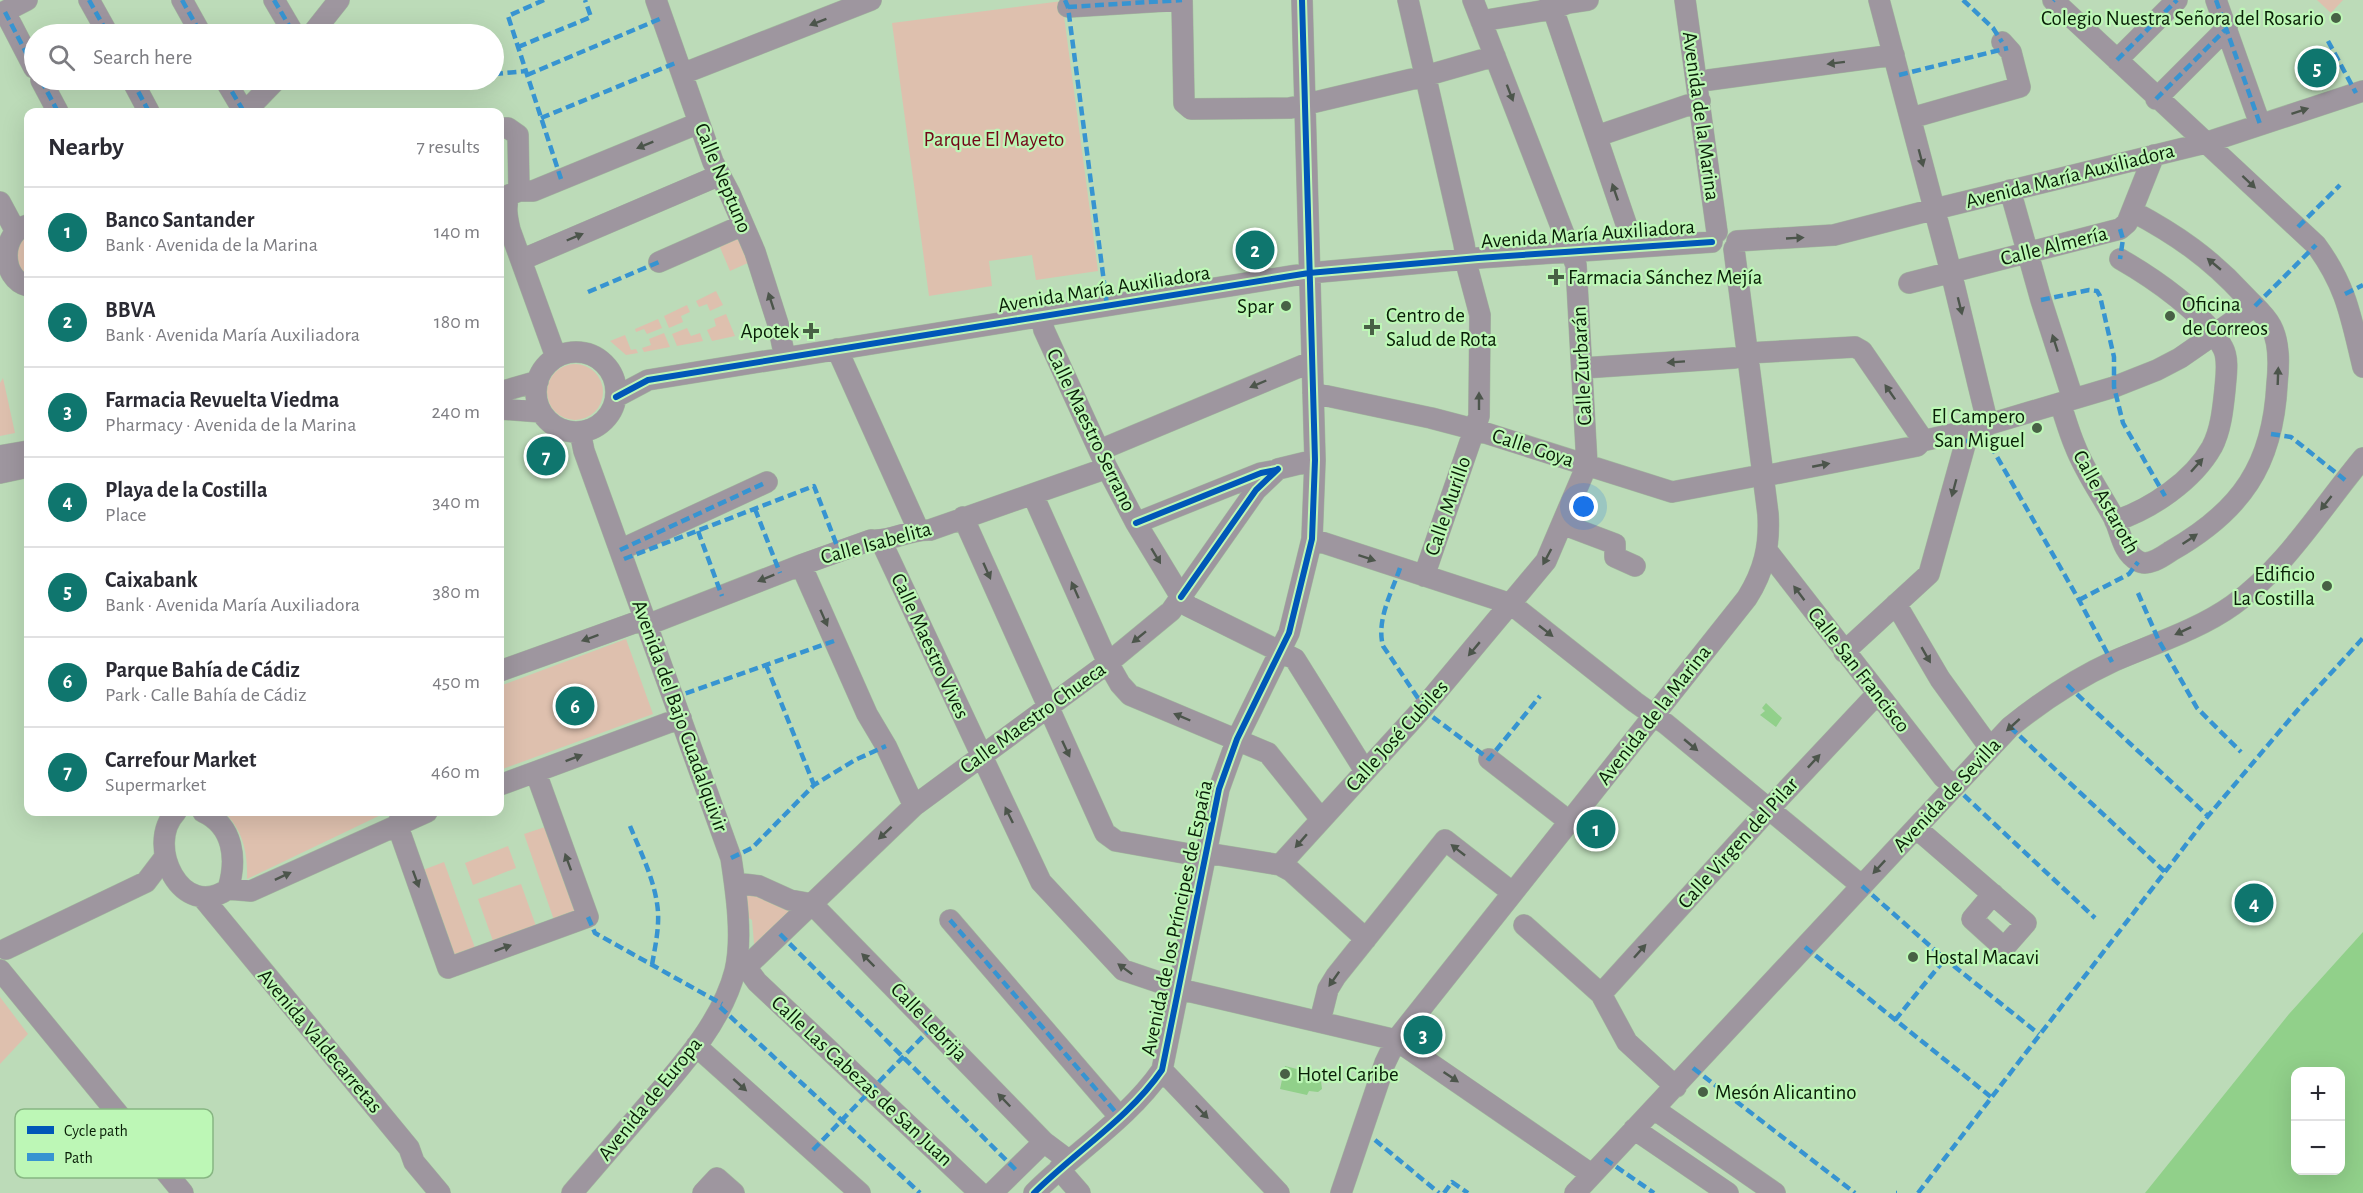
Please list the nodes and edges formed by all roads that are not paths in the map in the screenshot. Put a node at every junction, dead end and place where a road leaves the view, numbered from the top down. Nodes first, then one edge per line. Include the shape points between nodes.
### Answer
1 (27, 0) edge
2 (89, 0) edge
3 (182, 0) edge
4 (274, 0) edge
5 (339, 0) edge
6 (656, 0) edge
7 (871, 0) edge
8 (1182, 0) edge
9 (1302, 0) edge
10 (1408, 0) edge
11 (1473, 0) edge
12 (1588, 0) edge
13 (1686, 0) edge
14 (1699, 0) edge
15 (1879, 0) edge
16 (2053, 0) edge
17 (2176, 0) edge
18 (2216, 0) edge
19 (1551, 4) edge
20 (1068, 7) dead end
21 (3, 13) edge
22 (1481, 21) junction
23 (102, 24) edge
24 (195, 24) edge
25 (288, 24) edge
26 (320, 24) edge
27 (2227, 28) junction
28 (2002, 42) dead end
29 (24, 50) edge
30 (1894, 55) junction
31 (1495, 56) junction
32 (2117, 60) junction
33 (682, 74) junction
34 (1425, 76) junction
35 (1709, 80) junction
36 (46, 90) edge
37 (137, 90) edge
38 (231, 90) edge
39 (266, 90) edge
40 (2363, 91) edge
41 (2156, 99) junction
42 (1700, 101) junction
43 (1304, 104) junction
44 (56, 108) edge
45 (147, 108) edge
46 (242, 108) edge
47 (248, 108) edge
48 (1911, 117) junction
49 (699, 123) junction
50 (2260, 124) junction
51 (504, 128) edge
52 (1597, 136) junction
53 (2205, 143) junction
54 (2154, 155) junction
55 (720, 175) junction
56 (2010, 190) junction
57 (519, 191) junction
58 (0, 202) edge
59 (1935, 209) junction
60 (2132, 211) junction
61 (743, 225) junction
62 (505, 230) edge
63 (13, 233) edge
64 (1725, 241) junction
65 (1634, 247) junction
66 (1572, 252) junction
67 (2027, 253) junction
68 (1466, 259) junction
69 (2120, 259) dead end
70 (521, 260) junction
71 (659, 262) dead end
72 (1951, 272) junction
73 (1309, 273) junction
74 (14, 283) edge
75 (1909, 284) dead end
76 (2254, 306) junction
77 (1041, 315) junction
78 (2214, 334) junction
79 (837, 349) junction
80 (1741, 356) junction
81 (556, 357) junction
82 (785, 358) junction
83 (1311, 362) junction
84 (2363, 367) edge
85 (1583, 368) junction
86 (610, 371) junction
87 (648, 380) junction
88 (538, 381) junction
89 (504, 391) edge
90 (1313, 393) junction
91 (616, 397) junction
92 (2066, 401) junction
93 (504, 409) edge
94 (541, 412) junction
95 (1988, 425) junction
96 (1473, 429) junction
97 (1966, 431) junction
98 (580, 432) junction
99 (1922, 441) junction
100 (24, 453) edge
101 (0, 456) edge
102 (2363, 458) edge
103 (1104, 459) junction
104 (1315, 460) junction
105 (1587, 465) junction
106 (24, 468) edge
107 (1278, 469) junction
108 (0, 472) edge
109 (1757, 477) junction
110 (767, 482) dead end
111 (1033, 495) junction
112 (963, 518) junction
113 (2115, 521) junction
114 (1136, 523) junction
115 (1562, 524) junction
116 (918, 529) junction
117 (1312, 539) junction
118 (881, 541) junction
119 (620, 550) junction
120 (1768, 552) junction
121 (801, 565) junction
122 (1635, 566) dead end
123 (1424, 576) junction
124 (1181, 597) junction
125 (1511, 604) junction
126 (1896, 604) junction
127 (646, 622) junction
128 (1282, 651) junction
129 (1844, 652) junction
130 (1108, 663) junction
131 (504, 670) edge
132 (1877, 694) junction
133 (1047, 707) junction
134 (1650, 712) junction
135 (681, 718) junction
136 (1237, 739) junction
137 (1990, 748) junction
138 (980, 756) junction
139 (1489, 759) dead end
140 (1365, 771) junction
141 (536, 772) junction
142 (504, 784) edge
143 (1954, 786) junction
144 (914, 806) junction
145 (1768, 810) junction
146 (1561, 815) junction
147 (172, 816) edge
148 (209, 816) edge
149 (417, 816) edge
150 (1321, 819) junction
151 (396, 824) junction
152 (1916, 828) junction
153 (1206, 856) junction
154 (165, 857) junction
155 (1280, 865) junction
156 (146, 882) junction
157 (179, 883) junction
158 (735, 883) junction
159 (1504, 886) junction
160 (1862, 886) junction
161 (226, 890) junction
162 (1993, 894) dead end
163 (203, 898) junction
164 (812, 904) junction
165 (950, 921) dead end
166 (1524, 925) dead end
167 (231, 934) junction
168 (1366, 939) junction
169 (3, 945) edge
170 (741, 968) junction
171 (0, 970) edge
172 (1179, 989) junction
173 (1601, 994) junction
174 (1320, 1021) junction
175 (1390, 1038) junction
176 (696, 1046) junction
177 (1162, 1070) junction
178 (1676, 1087) junction
179 (113, 1109) edge
180 (1654, 1109) junction
181 (1119, 1116) junction
182 (1634, 1129) junction
183 (1044, 1142) junction
184 (409, 1148) junction
185 (1064, 1165) junction
186 (1591, 1174) junction
187 (169, 1178) edge
188 (710, 1185) edge
189 (180, 1192) edge
190 (440, 1193) edge
191 (453, 1193) edge
192 (572, 1193) edge
193 (734, 1193) edge
194 (860, 1193) edge
195 (980, 1193) edge
196 (992, 1193) edge
197 (1034, 1193) edge
198 (1080, 1193) edge
199 (1279, 1193) edge
200 (1328, 1193) edge
201 (1341, 1193) edge
202 (1575, 1193) edge
203 (1728, 1193) edge
204 (1775, 1193) edge

1 - 21 street
2 - 23 street
3 - 24 street
4 - 25 street
5 - 26 street
6 - 33 street, Calle Neptuno
7 -> 33 street
8 - 20 street
8 - 43 street via 1184,103 1191,109 1290,108
9 - 43 street, Avenida de los Príncipes de España
10 - 34 street, Calle Murillo
11 - 22 street, Calle Zurbarán
12 - 19 street
13 - 42 street, Avenida de la Marina
14 - 35 street, Avenida de la Marina
15 - 30 street
16 - 32 street
17 - 32 street
18 - 27 street
19 - 22 street
19 - 52 street
21 - 29 street
22 - 31 street, Calle Zurbarán
27 - 41 street
27 - 50 street
28 - 48 street via 2011,52 2020,87
30 -> 35 street
30 - 48 street
31 - 34 street
31 -> 66 street, Calle Zurbarán
32 - 41 street
33 - 49 street, Calle Neptuno
34 - 43 street
34 - 68 street, Calle Murillo
35 - 64 street, Avenida de la Marina
36 - 44 street
37 - 45 street
38 - 46 street
39 - 47 street
50 -> 40 street, Avenida María Auxiliadora
41 - 53 street
42 - 52 street
42 - 64 street, Avenida de la Marina
43 - 73 street, Avenida de los Príncipes de España
48 -> 59 street
49 - 55 street, Calle Neptuno
49 -> 57 street via 532,191
50 - 53 street, Avenida María Auxiliadora
51 - 57 street via 518,135
65 -> 52 street
53 - 54 street, Avenida María Auxiliadora
53 -> 84 street via 2298,227 2329,262 2345,294
54 - 56 street, Avenida María Auxiliadora
54 - 60 street, Calle Almería
55 - 61 street, Calle Neptuno
70 -> 55 street
56 - 59 street, Avenida María Auxiliadora
56 - 67 street, Calle Astaroth
57 - 62 street via 509,195
58 - 63 street
64 -> 59 street, Avenida María Auxiliadora via 1834,236
59 - 72 street
60 - 67 street, Calle Almería via 2120,229
76 -> 60 street via 2194,248
61 - 71 street
82 -> 61 street, Calle Neptuno via 778,324
62 - 70 street
63 - 74 street via 4,246 4,265
64 - 65 street, Avenida María Auxiliadora
64 - 80 street, Avenida de la Marina
65 - 66 street, Avenida María Auxiliadora
66 - 68 street, Avenida María Auxiliadora
66 - 85 street, Calle Zurbarán
67 - 72 street, Calle Almería
92 -> 67 street, Calle Astaroth
68 - 73 street, Avenida María Auxiliadora
96 -> 68 street, Calle Murillo via 1479,416 1480,315
69 - 78 street via 2164,286
70 - 81 street
72 - 75 street, Calle Almería
72 -> 95 street
73 - 77 street, Avenida María Auxiliadora
73 - 83 street, Avenida de los Príncipes de España
76 - 78 street, Calle Goya
113 -> 76 street, Calle Astaroth via 2129,552 2138,562 2146,563 2191,540 2242,494 2266,450 2277,399 2277,341 2271,325
77 - 79 street, Avenida María Auxiliadora
77 - 103 street, Calle Maestro Serrano via 1044,330
78 - 92 street, Calle Goya via 2157,370
113 -> 78 street via 2165,496 2212,447 2219,426 2226,366 2225,350
79 - 82 street, Avenida María Auxiliadora
79 - 116 street
80 -> 85 street
99 -> 80 street via 1856,347
80 - 109 street, Avenida de la Marina
81 - 86 street via 580,352 592,355
81 - 88 street
82 - 87 street, Avenida María Auxiliadora
83 - 90 street, Avenida de los Príncipes de España
83 -> 103 street, Calle Isabelita
85 - 105 street, Calle Zurbarán
86 - 87 street, Avenida María Auxiliadora
86 - 91 street
87 - 91 street, Avenida María Auxiliadora
88 - 89 street
88 - 94 street
90 - 96 street, Calle Goya
90 - 104 street, Avenida de los Príncipes de España
91 - 98 street via 608,417
92 - 95 street, Calle Goya
92 - 113 street, Calle Astaroth via 2075,447
93 - 94 street
94 - 98 street via 558,428
95 - 97 street, Calle Goya
96 - 105 street, Calle Goya
96 - 123 street, Calle Murillo
97 - 99 street, Calle Goya
97 -> 126 street via 1929,574
98 - 119 street, Avenida del Bajo Guadalquivir
109 -> 99 street, Calle Goya via 1917,446
100 - 101 street
102 -> 137 street, Avenida de Sevilla via 2282,559 2233,605 2067,685 2030,710
103 - 111 street, Calle Isabelita
103 - 114 street, Calle Maestro Serrano
104 - 107 street, Calle Maestro Chueca
104 - 117 street, Avenida de los Príncipes de España
105 - 109 street, Calle Goya via 1672,492
105 - 115 street, Calle Zurbarán
106 - 108 street
107 - 114 street
107 - 124 street, Calle Maestro Chueca via 1256,490
109 - 120 street, Avenida de la Marina via 1769,533
109 - 134 street, Avenida de la Marina via 1756,541 1744,579
110 - 119 street
111 - 112 street, Calle Isabelita
130 -> 111 street
112 - 116 street, Calle Isabelita via 930,530
112 -> 133 street
114 -> 124 street, Calle Maestro Serrano
115 - 122 street via 1615,544 1615,557
115 -> 125 street, Calle Zurbarán via 1546,561
116 - 118 street, Calle Isabelita
117 -> 123 street
117 - 128 street, Avenida de los Príncipes de España
118 - 121 street, Calle Isabelita via 871,540
118 - 138 street, Calle Maestro Vives
119 - 127 street, Avenida del Bajo Guadalquivir
129 -> 120 street, Calle San Francisco
120 - 134 street, Avenida de la Marina via 1748,598
121 -> 127 street, Calle Isabelita
121 -> 144 street via 867,714
123 - 125 street
124 - 128 street, Calle Maestro Serrano via 1188,606
124 -> 130 street, Calle Maestro Chueca via 1171,611
125 -> 134 street
125 -> 140 street, Calle José Cubiles
126 - 129 street
126 -> 137 street via 1940,679
127 -> 131 street, Calle Isabelita
127 - 135 street, Avenida del Bajo Guadalquivir
128 - 136 street, Avenida de los Príncipes de España
128 - 140 street, Calle Maestro Serrano via 1295,659
129 - 132 street, Calle San Francisco
130 - 133 street, Calle Maestro Chueca
136 -> 130 street via 1130,695
132 - 143 street, Calle San Francisco
145 -> 132 street, Calle Virgen del Pilar
133 - 138 street, Calle Maestro Chueca
133 -> 153 street via 1105,833 1116,841
134 -> 145 street
134 - 146 street, Avenida de la Marina
134 - 175 street, Avenida de la Marina
141 -> 135 street
135 - 158 street, Avenida del Bajo Guadalquivir via 725,839
136 - 150 street via 1268,753
136 - 153 street, Avenida de los Príncipes de España via 1219,789
137 - 143 street, Avenida de Sevilla
138 - 144 street, Calle Maestro Chueca
172 -> 138 street, Calle Maestro Vives via 1123,970 1041,882
139 - 146 street
140 - 150 street, Calle José Cubiles
141 - 142 street
151 -> 141 street via 448,968 588,917
143 - 152 street, Avenida de Sevilla
144 -> 164 street, Calle Maestro Chueca
145 - 160 street
173 -> 145 street, Calle Virgen del Pilar
146 - 159 street, Avenida de la Marina
147 - 154 street via 165,834
148 - 161 street via 219,823 229,839 234,858
149 - 151 street
150 -> 155 street, Calle José Cubiles
161 -> 151 street via 251,891
152 -> 160 street, Avenida de Sevilla
152 - 162 street
153 - 155 street
153 - 172 street, Avenida de los Príncipes de España
154 - 156 street
154 - 157 street
155 - 168 street
156 - 157 street
156 - 169 street
157 - 163 street
158 - 164 street via 759,886 790,900
158 - 170 street, Avenida del Bajo Guadalquivir
159 -> 168 street via 1445,840
159 - 175 street, Avenida de la Marina
160 - 178 street, Avenida de Sevilla
161 - 163 street
161 - 167 street
163 - 167 street, Avenida Valdecarretas
164 - 170 street, Calle Maestro Chueca
183 -> 164 street, Calle Lebrija
165 - 181 street
166 - 173 street
167 - 184 street, Avenida Valdecarretas
168 -> 174 street via 1328,989
169 - 171 street via 7,963
170 - 176 street, Avenida de Europa
170 - 195 street, Calle Las Cabezas de San Juan
171 - 179 street
172 - 174 street, Calle Maestro Vives
172 - 177 street, Avenida de los Príncipes de España
173 - 178 street via 1628,1042
174 - 175 street, Calle Maestro Vives
175 -> 186 street
175 - 200 street, Avenida de la Marina via 1371,1064
175 - 201 street, Avenida de la Marina
176 - 192 street, Avenida de Europa
176 -> 194 street
177 - 181 street, Avenida de los Príncipes de España
177 -> 199 street
178 - 180 street, Avenida de Sevilla
180 - 182 street, Avenida de Sevilla
180 - 204 street
181 - 185 street, Avenida de los Príncipes de España
182 - 186 street, Avenida de Sevilla
182 - 203 street
183 - 185 street, Calle Lebrija
183 - 196 street
184 - 190 street, Avenida Valdecarretas via 414,1162
184 - 191 street, Avenida Valdecarretas via 420,1154
185 - 197 street, Avenida de los Príncipes de España
185 - 198 street, Calle Lebrija
186 - 202 street, Avenida de Sevilla
187 - 189 street
188 - 193 street

